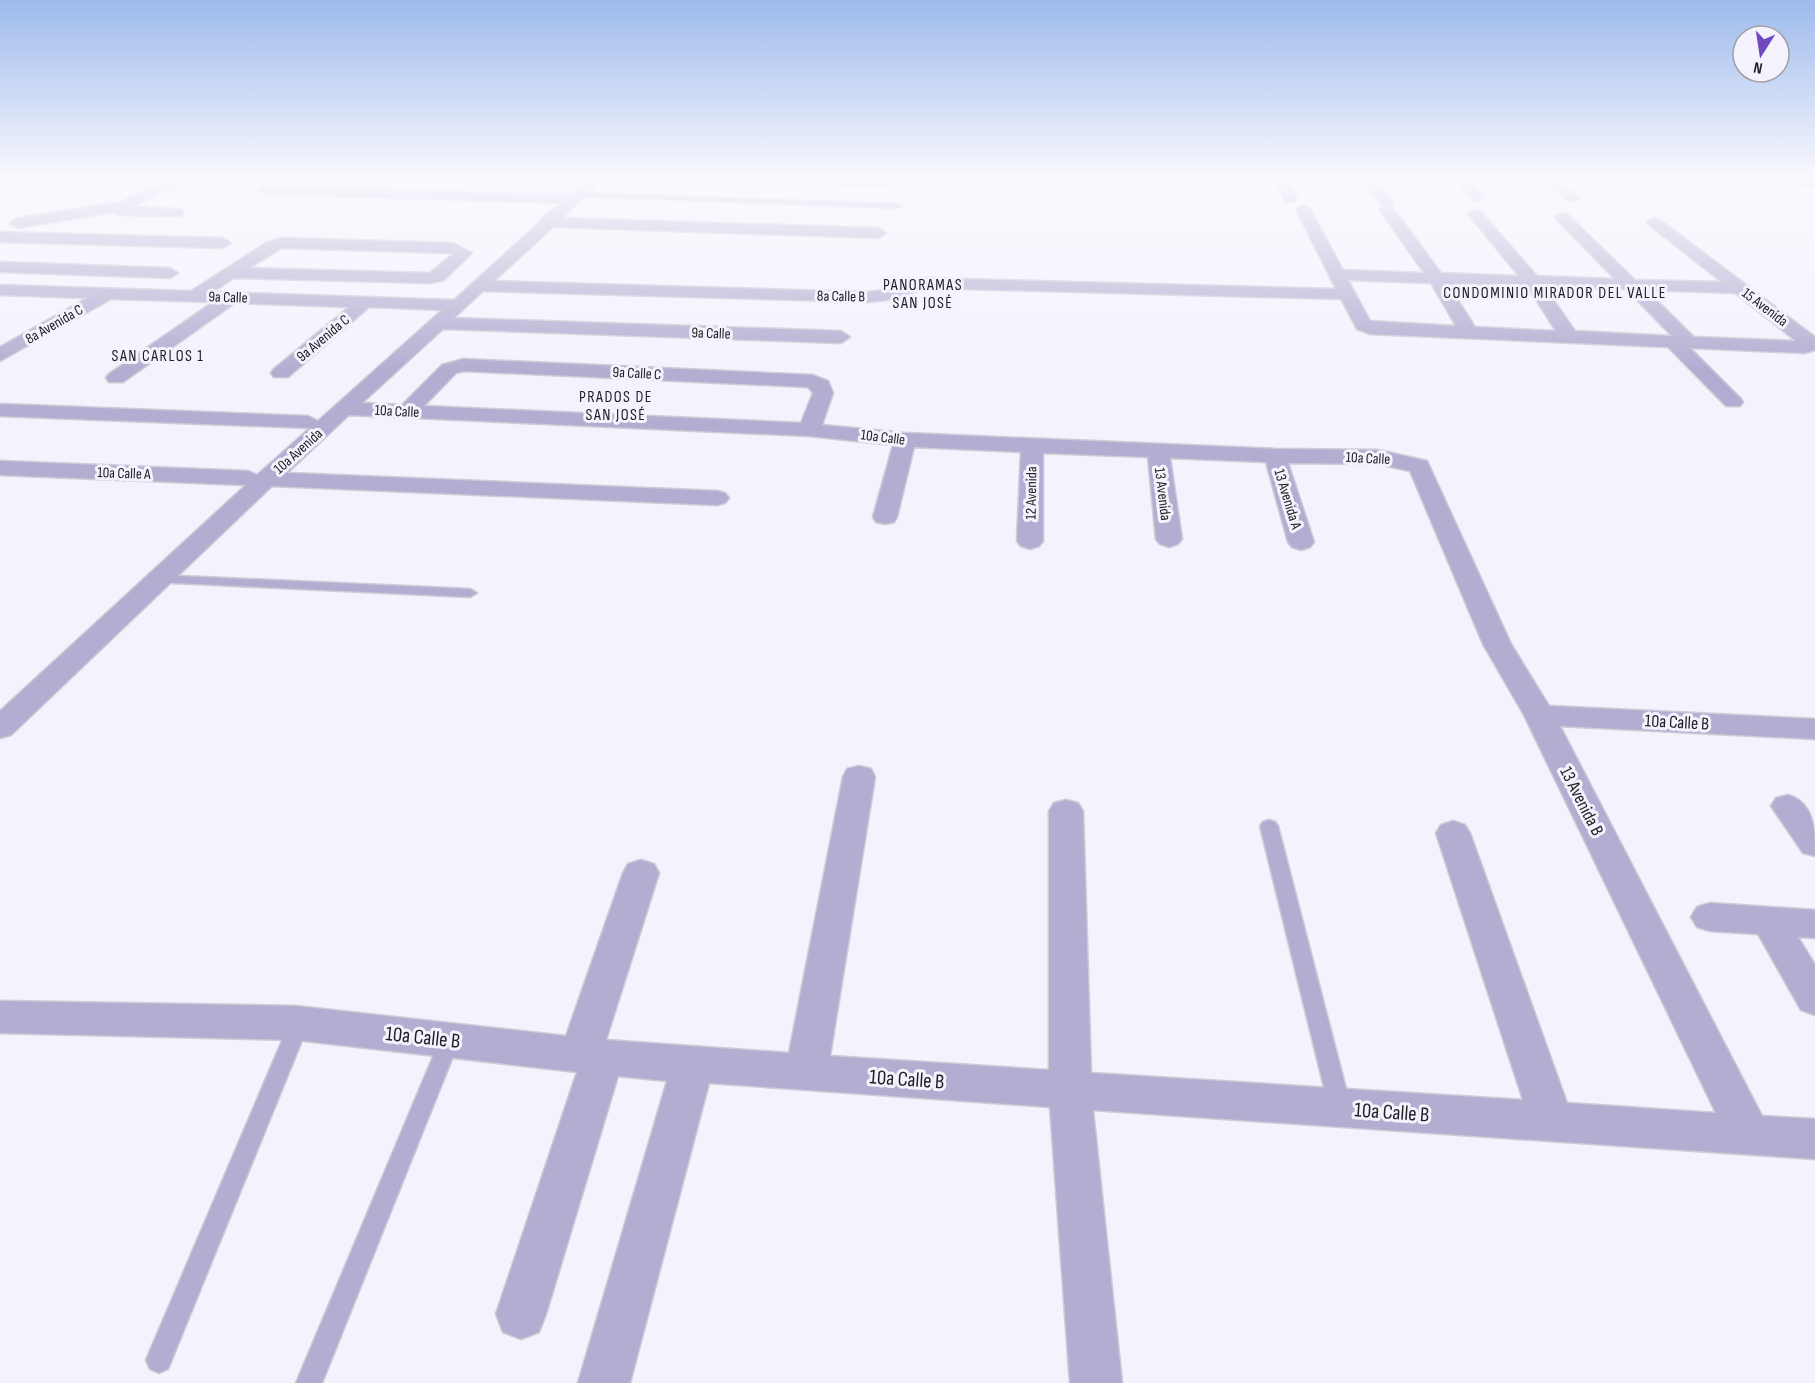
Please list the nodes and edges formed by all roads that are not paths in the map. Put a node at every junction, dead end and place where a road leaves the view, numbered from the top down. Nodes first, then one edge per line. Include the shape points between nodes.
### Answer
1 (169, 242) edge
2 (525, 242) edge
3 (1317, 242) edge
4 (1411, 242) edge
5 (1504, 242) edge
6 (1587, 242) edge
7 (1679, 242) edge
8 (223, 243) dead end
9 (0, 267) edge
10 (1334, 272) junction
11 (170, 273) dead end
12 (231, 273) junction
13 (1433, 275) junction
14 (1530, 278) junction
15 (1628, 281) junction
16 (1735, 285) junction
17 (478, 286) junction
18 (0, 290) edge
19 (107, 294) junction
20 (1346, 294) junction
21 (195, 296) junction
22 (232, 297) junction
23 (365, 302) junction
24 (456, 306) junction
25 (438, 322) junction
26 (1469, 333) junction
27 (841, 337) dead end
28 (1570, 337) junction
29 (1681, 342) junction
30 (0, 355) edge
31 (281, 374) dead end
32 (116, 378) dead end
33 (1733, 402) dead end
34 (346, 409) junction
35 (2, 411) edge
36 (407, 412) junction
37 (308, 422) dead end
38 (809, 430) junction
39 (905, 440) junction
40 (1032, 446) junction
41 (1158, 450) junction
42 (1275, 456) junction
43 (1419, 466) joint
44 (0, 468) edge
45 (257, 478) junction
46 (717, 498) dead end
47 (885, 517) dead end
48 (1169, 539) dead end
49 (1030, 541) dead end
50 (1301, 542) dead end
51 (158, 579) junction
52 (470, 593) dead end
53 (14, 702) edge
54 (1539, 715) junction
55 (0, 728) edge
56 (1815, 729) edge
57 (859, 777) dead end
58 (1788, 806) dead end
59 (1066, 811) dead end
60 (1269, 826) dead end
61 (1453, 833) dead end
62 (1815, 844) edge
63 (641, 873) dead end
64 (1710, 916) dead end
65 (1769, 921) junction
66 (1815, 924) edge
67 (1815, 999) edge
68 (0, 1017) edge
69 (296, 1023) junction
70 (447, 1039) junction
71 (592, 1055) junction
72 (693, 1065) junction
73 (806, 1072) junction
74 (1070, 1090) junction
75 (1340, 1108) junction
76 (1552, 1123) junction
77 (1749, 1134) junction
78 (1815, 1139) edge
79 (522, 1314) dead end
80 (159, 1360) dead end
81 (309, 1383) edge
82 (604, 1383) edge
83 (1096, 1383) edge

1 - 8 street
2 - 17 street, 10a Avenida
3 - 10 street
4 - 13 street
5 - 14 street
6 - 15 street
7 - 16 street, 15 Avenida
9 - 11 street
10 - 13 street
10 - 20 street
12 - 12 street via 281,243 453,248 464,253 438,276 422,279
12 - 21 street
13 - 14 street
13 - 26 street
14 - 15 street
14 - 28 street
15 - 16 street
15 - 29 street
16 - 29 street, 15 Avenida via 1812,344 1805,347
17 - 20 street, 8a Calle B via 868,297 927,283
17 - 24 street, 10a Avenida
18 - 19 street, 9a Calle
19 - 21 street, 9a Calle
19 - 30 street, 8a Avenida C
20 - 26 street via 1363,325 1377,330
21 - 22 street, 9a Calle
22 - 23 street, 9a Calle
22 - 32 street
23 - 24 street, 9a Calle
23 - 31 street, 9a Avenida C
24 - 25 street, 10a Avenida
25 - 27 street, 9a Calle
25 - 34 street, 10a Avenida
26 - 28 street
28 - 29 street
29 - 33 street
34 - 36 street, 10a Calle
34 - 45 street, 10a Avenida
35 - 37 street
36 - 38 street, 10a Calle
36 - 38 street, 9a Calle C via 449,369 463,365 812,381 821,385 823,393
38 - 39 street, 10a Calle
39 - 40 street, 10a Calle
39 - 47 street
40 - 41 street, 10a Calle
40 - 49 street, 12 Avenida
41 - 42 street, 10a Calle
41 - 48 street, 13 Avenida
42 - 43 street, 10a Calle via 1378,457
42 - 50 street, 13 Avenida A
43 - 54 street, 13 Avenida B via 1497,644
44 - 45 street, 10a Calle A
45 - 46 street, 10a Calle A
45 - 51 street, 10a Avenida
51 - 52 lane
51 - 53 street, 10a Avenida
53 - 55 street, 10a Avenida
54 - 56 street, 10a Calle B
54 - 77 street, 13 Avenida B
57 - 73 street
58 - 62 street
59 - 74 street
60 - 75 lane
61 - 76 street
63 - 71 street
64 - 65 street
65 - 66 street
65 - 67 street
68 - 69 street, 10a Calle B
69 - 70 street, 10a Calle B
69 - 80 lane
70 - 71 street, 10a Calle B
70 - 81 lane
71 - 72 street, 10a Calle B
71 - 79 street
72 - 73 street, 10a Calle B
72 - 82 street
73 - 74 street, 10a Calle B
74 - 75 street, 10a Calle B
74 - 83 street
75 - 76 street, 10a Calle B
76 - 77 street, 10a Calle B
77 - 78 street, 10a Calle B

